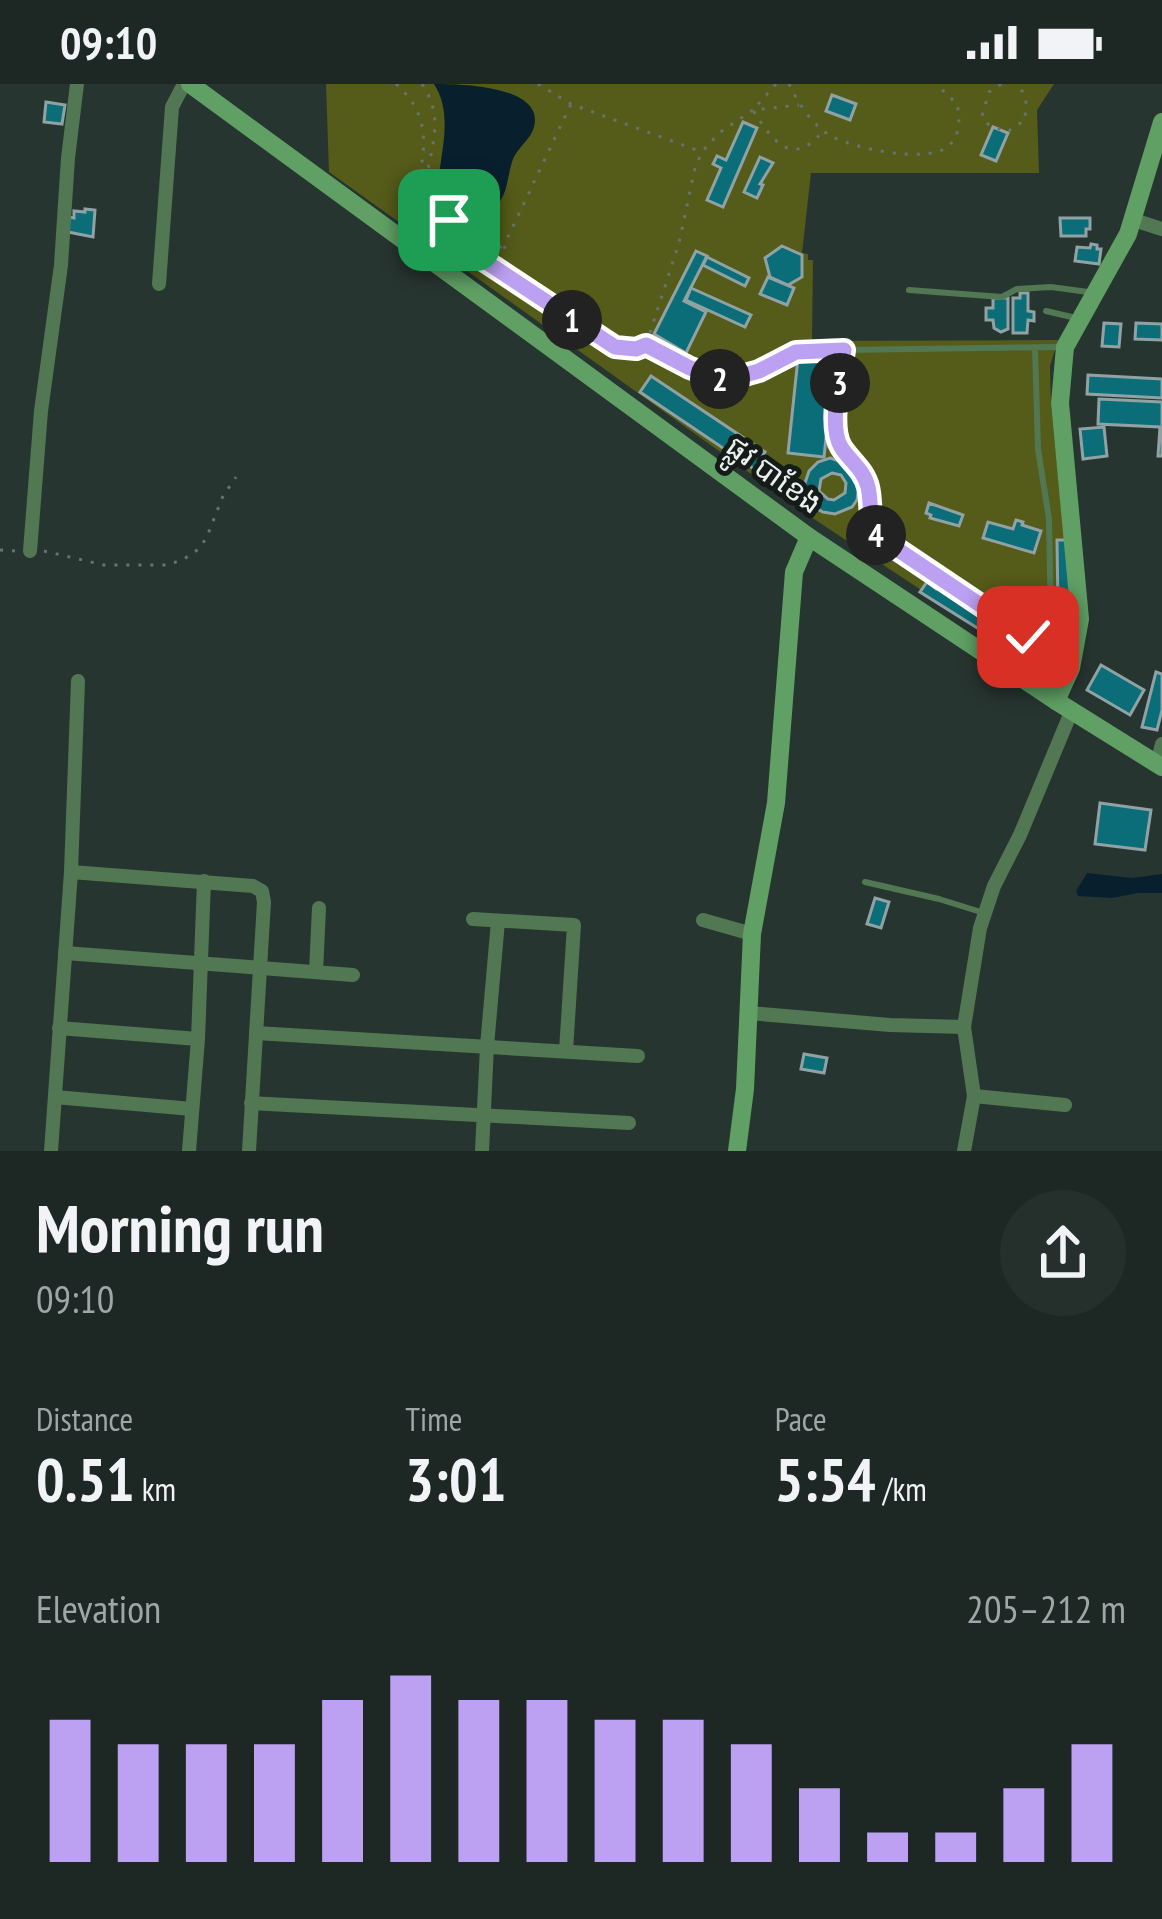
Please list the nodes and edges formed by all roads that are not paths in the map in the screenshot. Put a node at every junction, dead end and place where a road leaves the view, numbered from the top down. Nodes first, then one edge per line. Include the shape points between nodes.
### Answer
1 (77, 84) edge
2 (187, 84) edge
3 (1162, 122) edge
4 (1134, 220) junction
5 (1162, 229) edge
6 (158, 284) dead end
7 (910, 290) dead end
8 (1095, 294) junction
9 (1046, 310) dead end
10 (1080, 319) junction
11 (1065, 347) junction
12 (1035, 348) junction
13 (809, 537) junction
14 (29, 550) road end
15 (79, 681) dead end
16 (1064, 706) junction
17 (1160, 758) edge
18 (70, 872) junction
19 (204, 881) junction
20 (865, 883) dead end
21 (319, 908) dead end
22 (984, 913) junction
23 (472, 919) dead end
24 (703, 920) dead end
25 (498, 921) junction
26 (752, 934) junction
27 (65, 953) junction
28 (201, 962) junction
29 (260, 969) junction
30 (316, 972) junction
31 (353, 974) dead end
32 (749, 1013) junction
33 (964, 1027) junction
34 (59, 1028) junction
35 (256, 1033) junction
36 (198, 1039) junction
37 (487, 1046) junction
38 (566, 1051) junction
39 (638, 1056) dead end
40 (974, 1096) junction
41 (55, 1097) junction
42 (251, 1103) junction
43 (1065, 1105) dead end
44 (192, 1109) junction
45 (484, 1114) junction
46 (628, 1123) dead end
47 (51, 1151) edge
48 (189, 1151) edge
49 (249, 1151) edge
50 (482, 1151) edge
51 (737, 1151) edge
52 (964, 1151) edge

1 - 14 street
2 - 6 street via 172,107
2 - 13 street, ផ្លូវ បាខែង
3 - 4 street
4 - 5 street
4 - 8 street
7 - 8 lane via 1001,297 1051,286
8 - 10 street
9 - 10 lane
10 - 11 street
11 - 12 lane
11 - 16 street via 1060,404 1080,619
12 - 12 lane via 844,350 836,436 868,486 876,535 1034,640 1051,625
13 - 16 street, ផ្លូវ បាខែង
13 - 26 street via 794,572 776,802
15 - 18 street
16 - 17 street, ផ្លូវ បាខែង
16 - 22 street
18 - 19 street
18 - 27 street
19 - 28 street
19 - 29 street via 262,891
20 - 22 lane
21 - 30 street
22 - 33 street
23 - 25 street
24 - 26 street
25 - 37 street
25 - 38 street via 574,925
26 - 32 street
27 - 28 street
27 - 34 street
28 - 29 street
28 - 36 street
29 - 30 street
29 - 35 street
30 - 31 street
32 - 33 street
32 - 51 street
33 - 40 street
34 - 36 street
34 - 41 street
35 - 37 street
35 - 42 street
36 - 44 street
37 - 38 street
37 - 45 street
38 - 39 street
40 - 43 street
40 - 52 street
41 - 44 street
41 - 47 street
42 - 45 street
42 - 49 street
44 - 48 street
45 - 46 street
45 - 50 street

